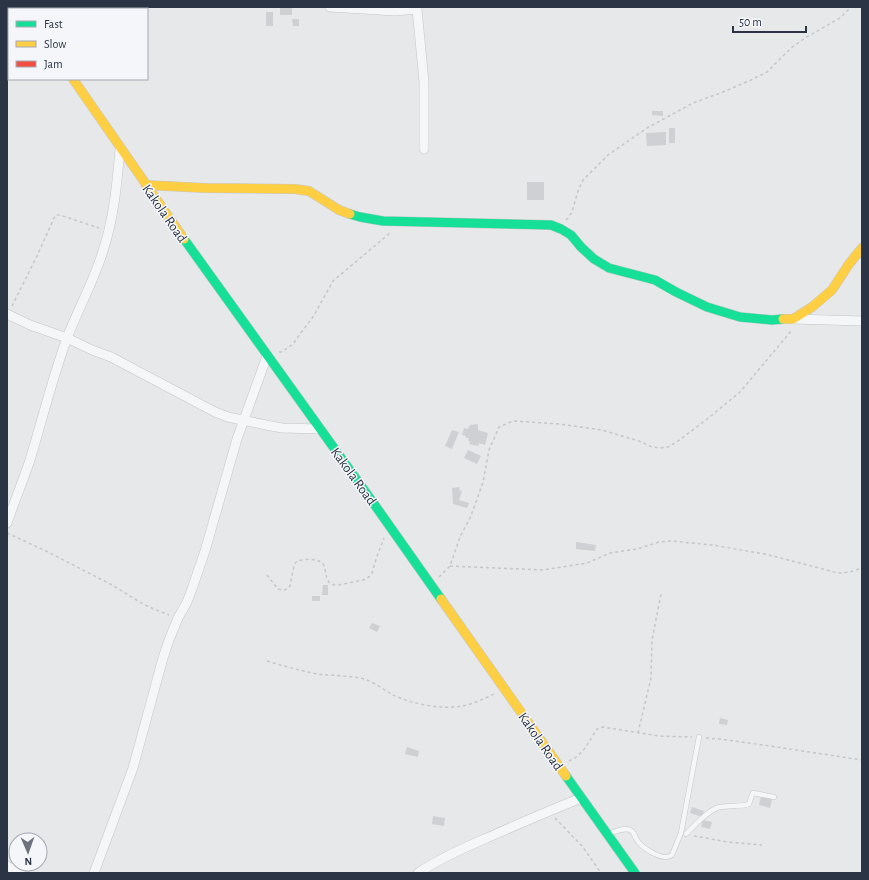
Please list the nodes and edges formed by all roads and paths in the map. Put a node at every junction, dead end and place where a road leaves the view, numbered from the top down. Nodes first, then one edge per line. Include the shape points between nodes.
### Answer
1 (330, 7) edge
2 (851, 7) edge
3 (74, 80) edge
4 (120, 149) junction
5 (424, 149) dead end
6 (146, 185) junction
7 (551, 225) junction
8 (108, 231) junction
9 (390, 232) dead end
10 (862, 248) edge
11 (7, 314) edge
12 (797, 320) junction
13 (862, 321) edge
14 (67, 338) junction
15 (266, 355) junction
16 (243, 420) junction
17 (320, 429) junction
18 (7, 523) edge
19 (388, 525) junction
20 (7, 532) edge
21 (450, 566) junction
22 (862, 568) edge
23 (267, 575) dead end
24 (431, 585) junction
25 (661, 594) dead end
26 (178, 618) junction
27 (268, 661) dead end
28 (505, 689) junction
29 (638, 733) dead end
30 (699, 737) dead end
31 (774, 797) dead end
32 (581, 798) junction
33 (549, 811) junction
34 (686, 834) joint
35 (608, 835) junction
36 (762, 845) dead end
37 (7, 866) edge
38 (21, 873) edge
39 (94, 873) edge
40 (418, 873) edge
41 (601, 873) edge
42 (635, 873) edge

1 - 5 street via 417,9 424,82
2 - 7 path via 840,18 792,48 767,72 693,104 647,128 608,155 583,180 568,218
3 - 4 main road, Kakola Road
4 - 6 main road, Kakola Road
4 - 8 street
6 - 7 main road via 309,191 339,210 384,221
6 - 15 main road, Kakola Road
7 - 12 main road via 571,234 585,251 609,268 655,280 707,307 740,317
8 - 11 path via 56,215
8 - 14 street via 104,250
9 - 15 path via 333,280 313,317 293,344 282,352
10 - 12 main road via 832,290
11 - 14 street
12 - 13 street
12 - 21 path via 740,392 668,446 652,447 602,430 559,424 513,421 499,427 489,450 483,482
14 - 16 street via 123,362 215,412
14 - 18 street via 29,462
15 - 16 street
15 - 17 main road, Kakola Road
16 - 17 street via 282,428
16 - 26 street via 196,577
17 - 19 main road, Kakola Road
19 - 23 path via 372,573 363,580 334,585 327,581 322,563 317,560 298,561 294,566 290,586 285,590 278,589
19 - 24 main road, Kakola Road
20 - 26 path via 112,585 143,604
21 - 22 path via 543,570 587,563 610,553 672,541 765,554 838,573
21 - 24 path
24 - 28 main road, Kakola Road
25 - 29 path via 652,640 651,678
26 - 39 street via 163,658 133,768
27 - 28 path via 318,674 365,679 396,696 439,706 452,707 472,703
28 - 32 main road, Kakola Road
30 - 35 lane via 681,833 672,855 664,857 649,851 630,830 622,829
31 - 34 lane via 753,793 746,805 715,809
32 - 33 street
32 - 35 main road, Kakola Road
33 - 40 street via 443,858
33 - 41 path via 582,846
34 - 36 path via 718,841
35 - 42 main road, Kakola Road
37 - 38 street

